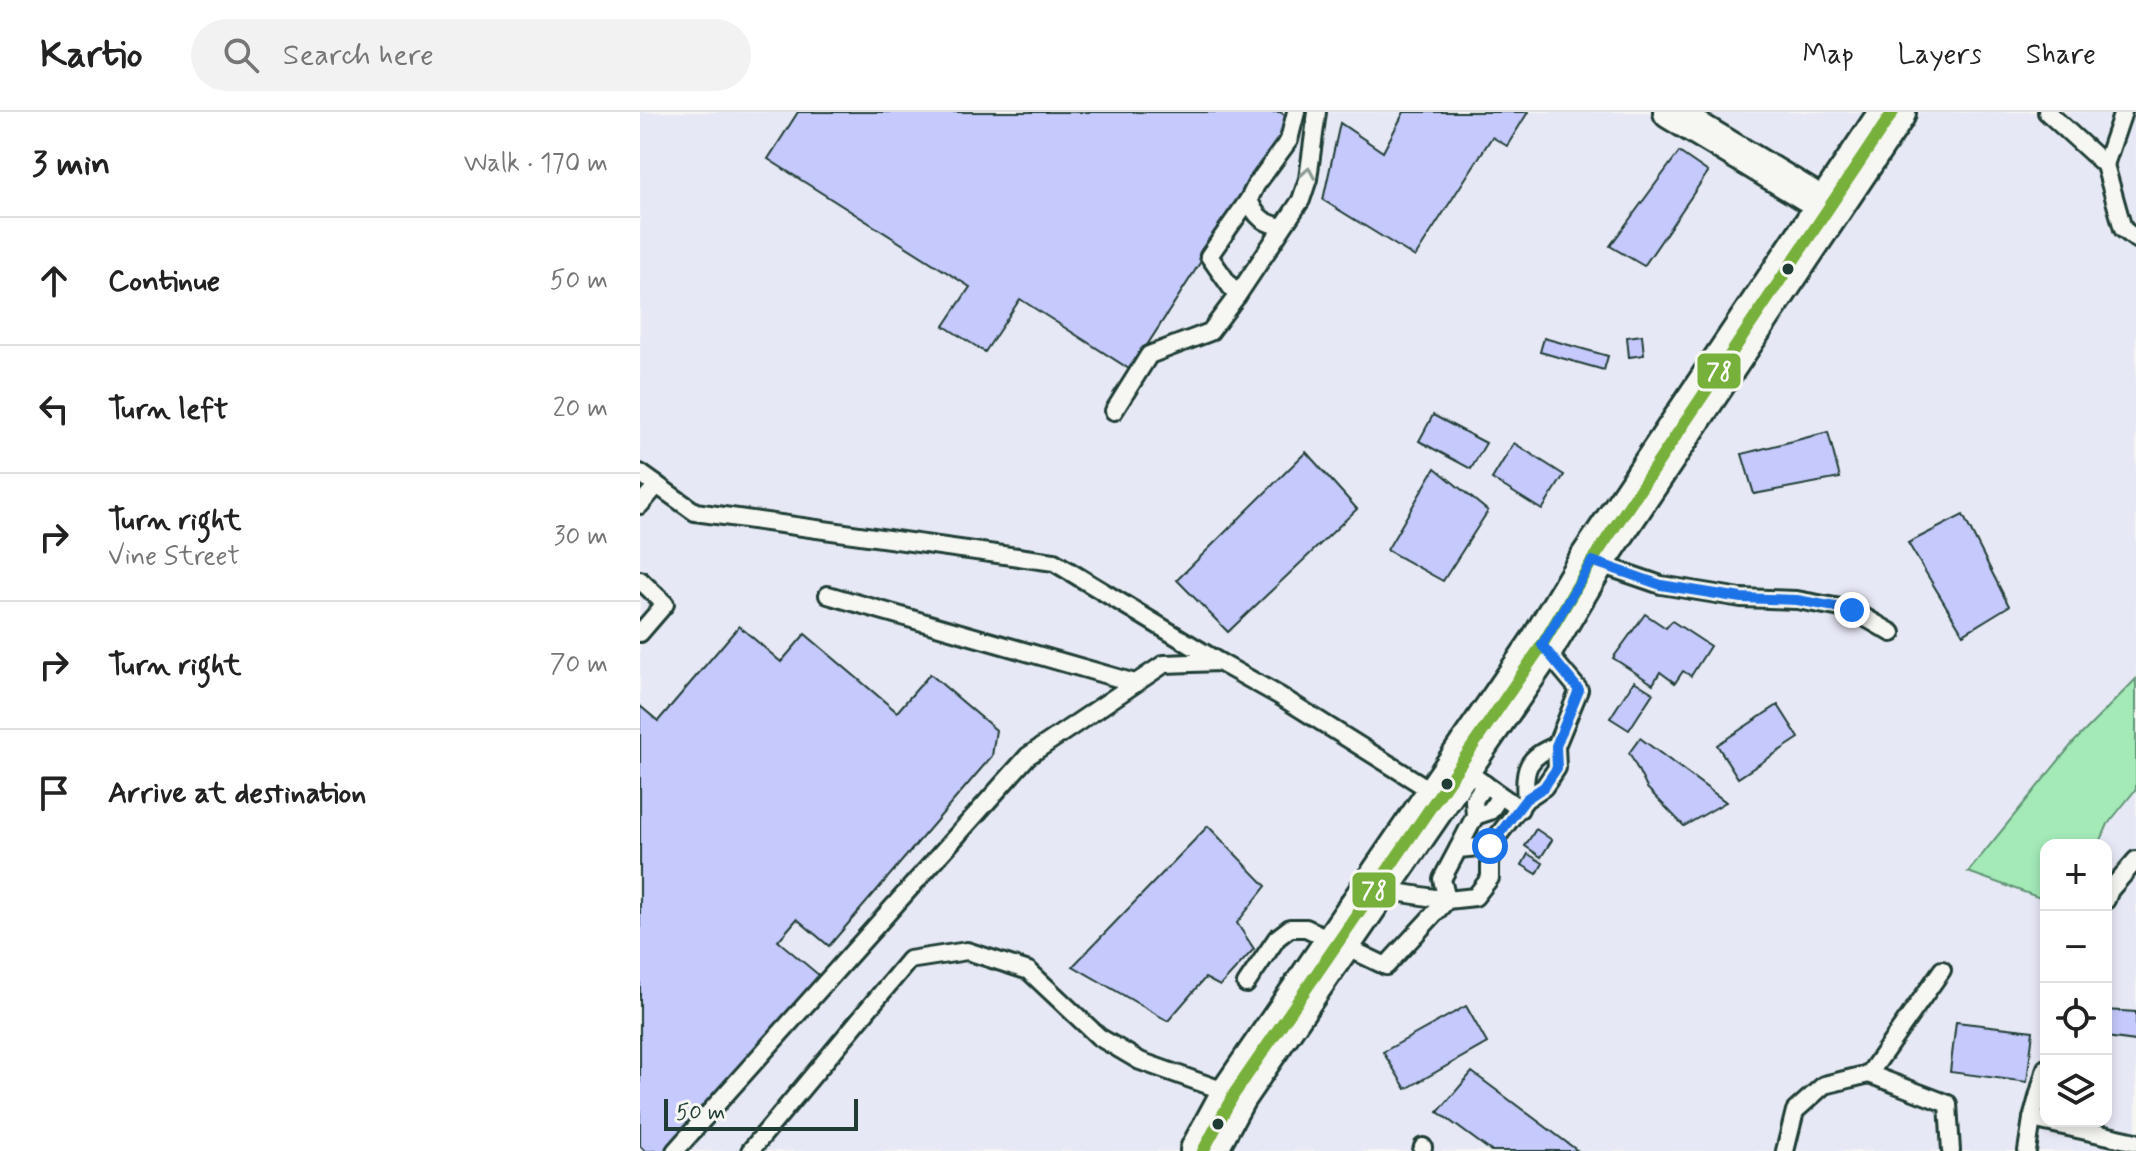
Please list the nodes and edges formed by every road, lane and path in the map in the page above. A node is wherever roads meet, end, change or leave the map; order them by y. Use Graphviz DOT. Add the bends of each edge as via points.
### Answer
graph roads {
  1 [pos="1296,112"];
  2 [pos="1317,112"];
  3 [pos="1670,112"];
  4 [pos="1893,112"];
  5 [pos="2047,112"];
  6 [pos="2123,112"];
  7 [pos="2105,165"];
  8 [pos="1249,199"];
  9 [pos="1828,207"];
  10 [pos="1282,227"];
  11 [pos="2136,239"];
  12 [pos="1237,296"];
  13 [pos="1114,411"];
  14 [pos="640,473"];
  15 [pos="657,485"];
  16 [pos="640,505"];
  17 [pos="1592,561"];
  18 [pos="640,580"];
  19 [pos="828,595"];
  20 [pos="640,633"];
  21 [pos="1892,633"];
  22 [pos="1542,645"];
  23 [pos="1219,662"];
  24 [pos="1135,683"];
  25 [pos="1556,746"];
  26 [pos="1460,781"];
  27 [pos="1500,796"];
  28 [pos="1523,804"];
  29 [pos="1475,816"];
  30 [pos="1490,846"];
  31 [pos="1458,849"];
  32 [pos="2136,860"];
  33 [pos="2112,888"];
  34 [pos="1376,889"];
  35 [pos="1447,900"];
  36 [pos="1338,945"];
  37 [pos="1942,970"];
  38 [pos="1246,984"];
  39 [pos="1869,1074"];
  40 [pos="2040,1090"];
  41 [pos="1234,1094"];
  42 [pos="2032,1119"];
  43 [pos="2136,1142"];
  44 [pos="675,1151"];
  45 [pos="750,1151"];
  46 [pos="1203,1151"];
  47 [pos="1785,1151"];
  48 [pos="1951,1151"];
  49 [pos="2027,1151"];
  1 -- 8 [label="lane" via="1289,140"];
  10 -- 2 [label="lane, one-way" via="1308,179"];
  3 -- 9 [label="street"];
  4 -- 9 [label="main road"];
  5 -- 7 [label="lane"];
  6 -- 7 [label="lane"];
  7 -- 11 [label="lane" via="2123,229"];
  8 -- 10 [label="lane" via="1254,213"];
  8 -- 12 [label="lane" via="1209,256"];
  9 -- 17 [label="main road"];
  10 -- 12 [label="lane"];
  12 -- 13 [label="lane" via="1210,332 1149,355"];
  14 -- 15 [label="lane"];
  15 -- 16 [label="lane"];
  15 -- 23 [label="lane" via="695,512 1054,562"];
  17 -- 21 [label="lane" via="1661,585 1852,610"];
  17 -- 22 [label="main road"];
  18 -- 20 [label="lane" via="665,604"];
  19 -- 24 [label="lane"];
  22 -- 25 [label="lane" via="1579,690"];
  22 -- 26 [label="main road"];
  23 -- 24 [label="lane" via="1164,664"];
  23 -- 26 [label="lane"];
  24 -- 44 [label="lane" via="1028,756"];
  25 -- 28 [label="lane" via="1557,768"];
  25 -- 28 [label="lane" via="1538,752 1524,775"];
  26 -- 27 [label="lane"];
  26 -- 29 [label="lane" via="1474,800"];
  26 -- 34 [label="main road"];
  27 -- 28 [label="lane"];
  27 -- 29 [label="lane" via="1490,811"];
  28 -- 30 [label="lane"];
  29 -- 31 [label="lane"];
  30 -- 31 [label="lane"];
  30 -- 35 [label="lane" via="1490,878 1475,897"];
  31 -- 35 [label="lane" via="1442,879"];
  32 -- 33 [label="lane"];
  34 -- 35 [label="lane"];
  34 -- 36 [label="main road"];
  35 -- 36 [label="lane" via="1386,966"];
  36 -- 38 [label="lane" via="1306,928 1290,928 1277,938"];
  36 -- 41 [label="main road"];
  37 -- 39 [label="lane"];
  39 -- 47 [label="lane" via="1824,1085 1795,1111"];
  39 -- 48 [label="lane" via="1948,1104"];
  40 -- 42 [label="lane"];
  41 -- 45 [label="lane" via="1140,1061 1099,1037 1029,971 967,951 909,960"];
  41 -- 46 [label="main road"];
  42 -- 43 [label="lane"];
  42 -- 49 [label="lane"];
}
